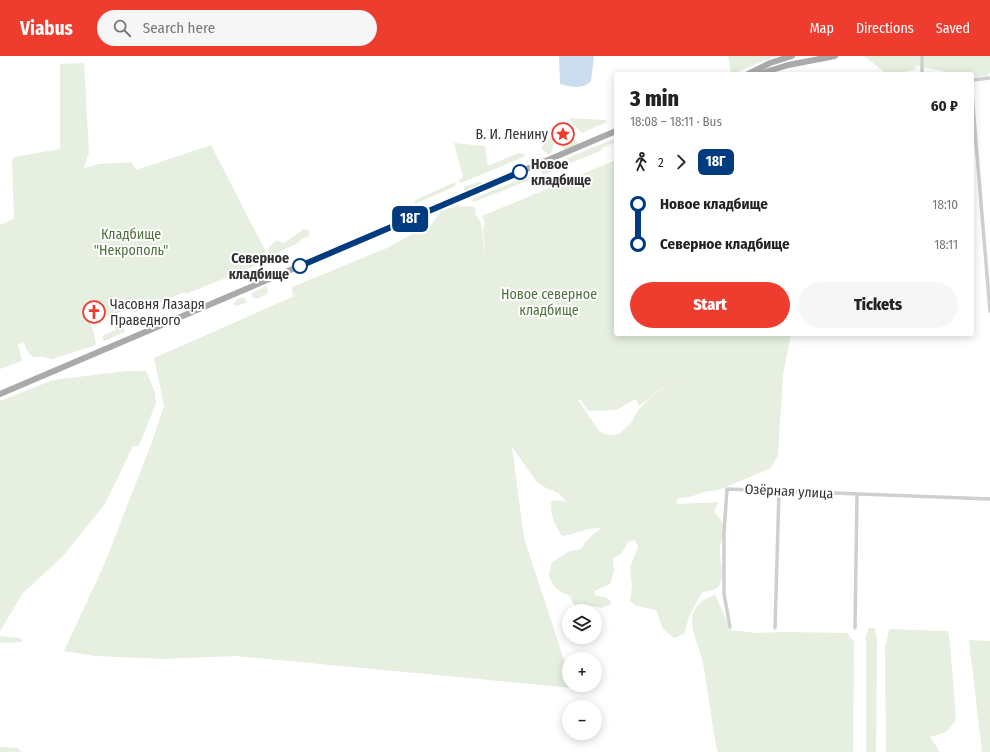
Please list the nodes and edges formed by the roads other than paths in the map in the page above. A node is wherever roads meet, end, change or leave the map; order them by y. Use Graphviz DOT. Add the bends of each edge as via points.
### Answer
graph roads {
  1 [pos="792,56"];
  2 [pos="835,56"];
  3 [pos="922,56"];
  4 [pos="752,72"];
  5 [pos="765,72"];
  6 [pos="922,72"];
  7 [pos="990,78"];
  8 [pos="974,80"];
  9 [pos="974,118"];
  10 [pos="614,132"];
  11 [pos="990,311"];
  12 [pos="0,394"];
  13 [pos="779,491"];
  14 [pos="856,494"];
  15 [pos="990,499"];
  16 [pos="730,627"];
  17 [pos="775,628"];
  18 [pos="855,628"];
  1 -- 4 [label="main road"];
  2 -- 5 [label="main road"];
  3 -- 6 [label="street"];
  7 -- 8 [label="street"];
  9 -- 11 [label="street"];
  10 -- 12 [label="main road"];
  13 -- 14 [label="street, Озёрная улица"];
  13 -- 16 [label="street, Озёрная улица" via="726,488 724,594"];
  13 -- 17 [label="street"];
  14 -- 15 [label="street, Озёрная улица"];
  14 -- 18 [label="street"];
}
